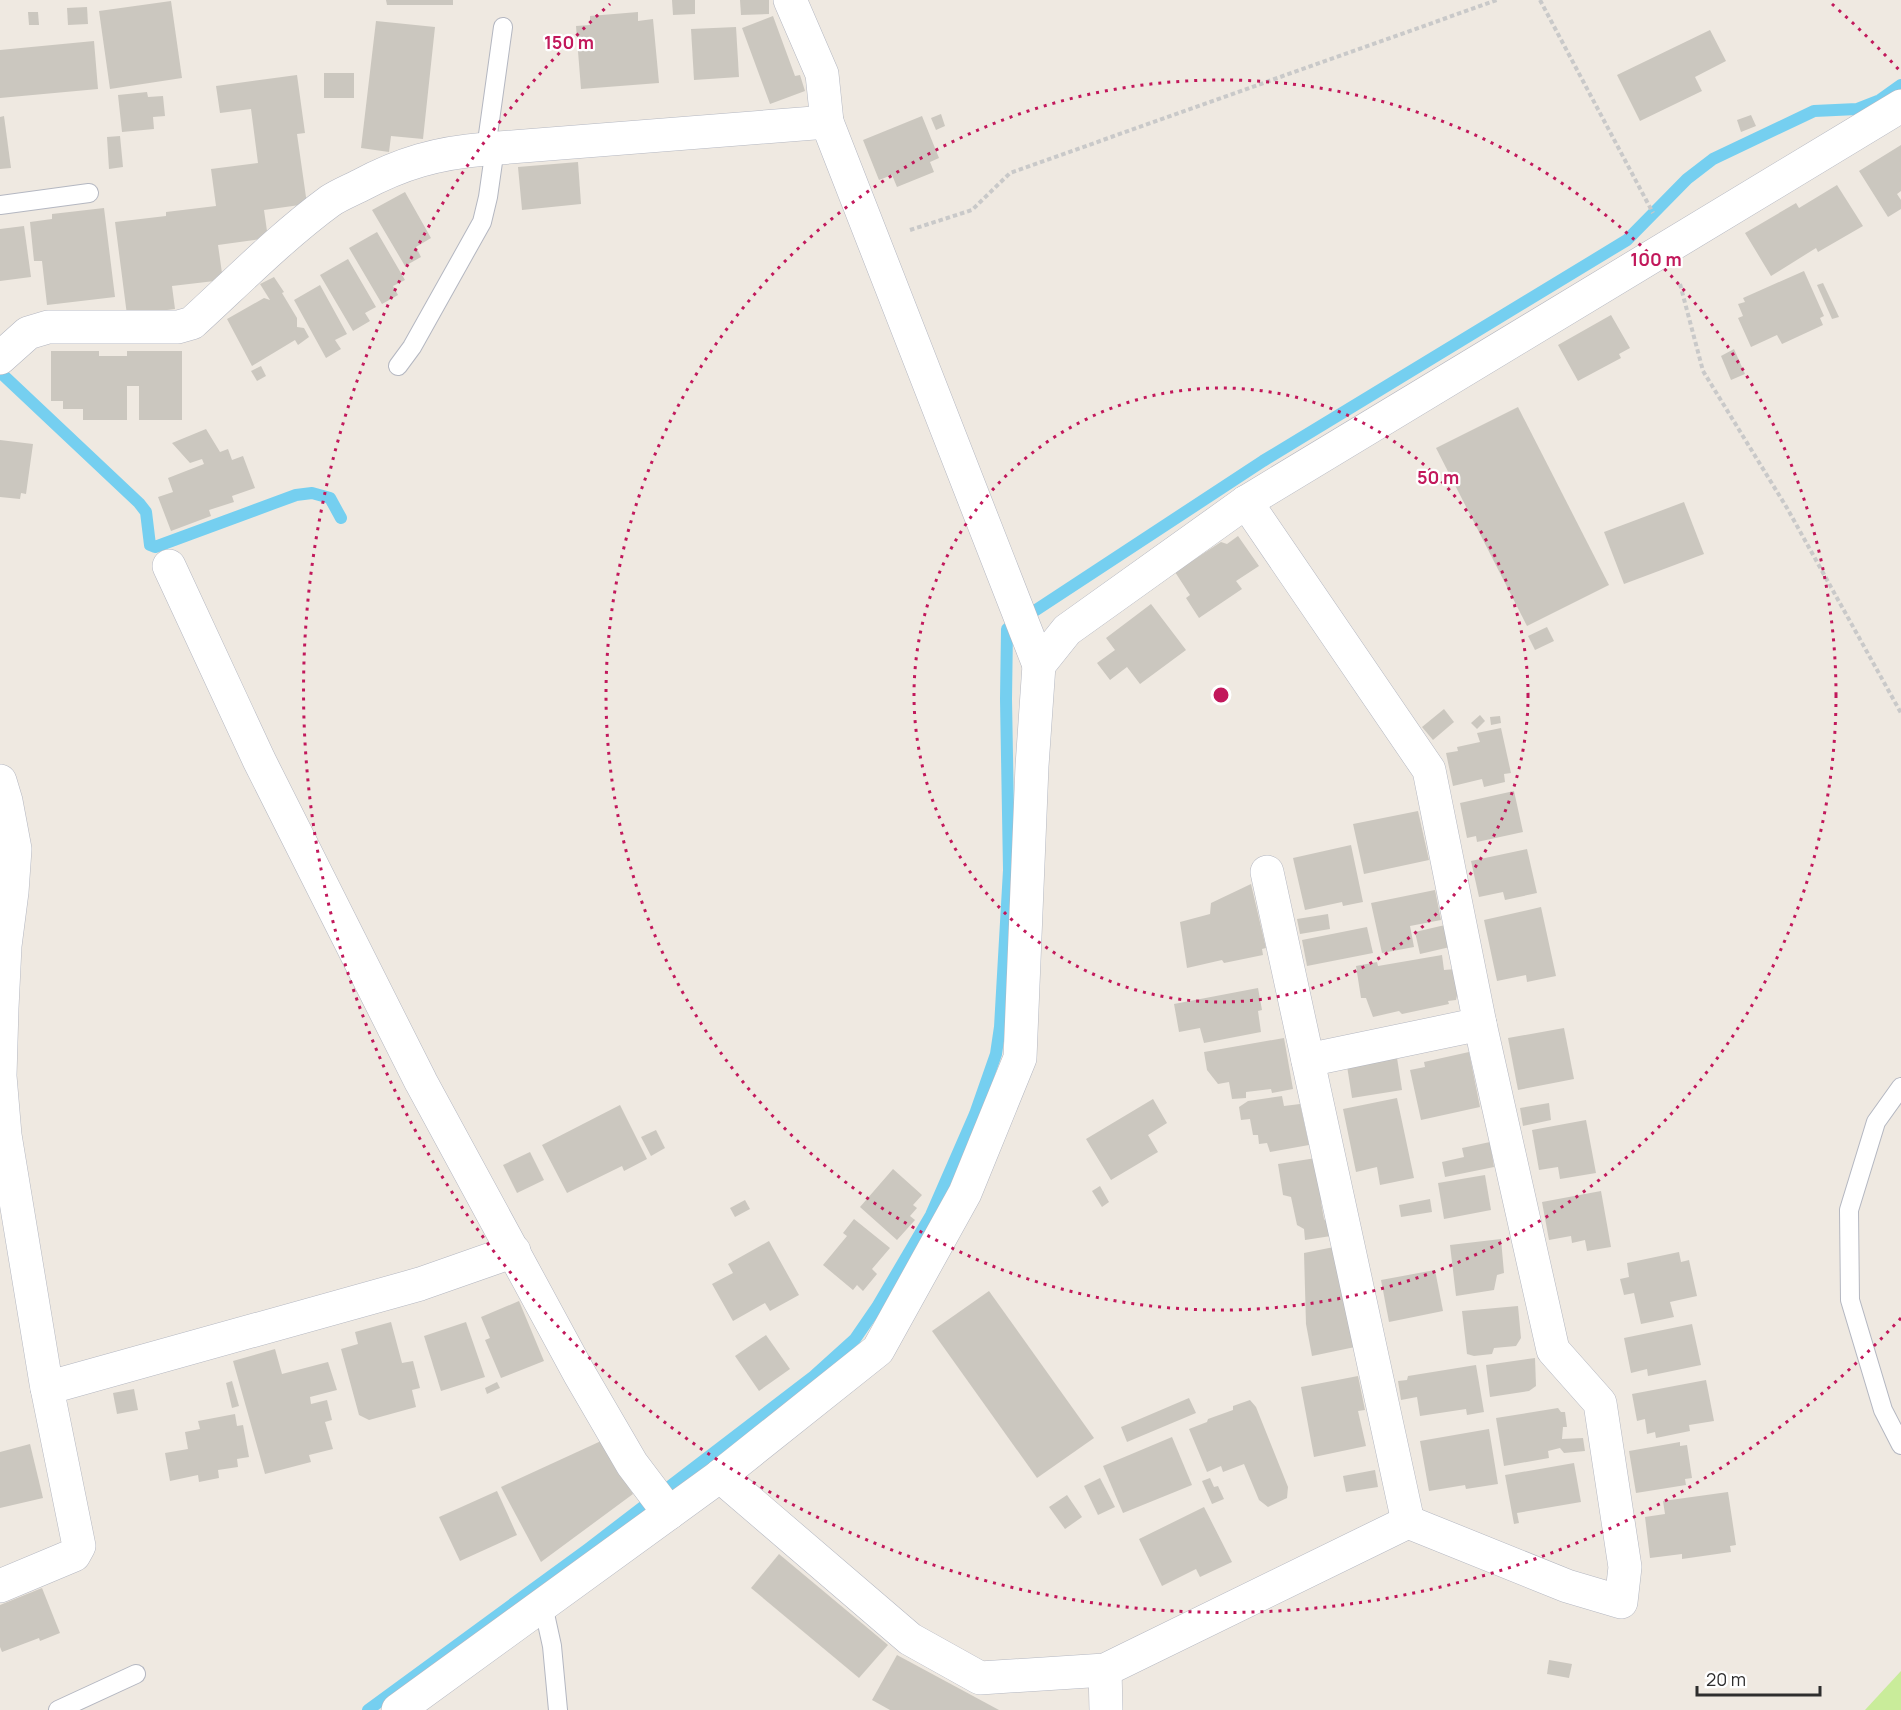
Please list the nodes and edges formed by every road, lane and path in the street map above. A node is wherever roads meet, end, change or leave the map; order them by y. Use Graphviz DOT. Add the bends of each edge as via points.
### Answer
graph roads {
  1 [pos="790,0"];
  2 [pos="1497,0"];
  3 [pos="1540,0"];
  4 [pos="503,27"];
  5 [pos="1901,106"];
  6 [pos="827,122"];
  7 [pos="491,148"];
  8 [pos="89,193"];
  9 [pos="0,206"];
  10 [pos="875,242"];
  11 [pos="1670,244"];
  12 [pos="0,358"];
  13 [pos="398,366"];
  14 [pos="1246,501"];
  15 [pos="170,566"];
  16 [pos="1039,665"];
  17 [pos="1901,713"];
  18 [pos="0,781"];
  19 [pos="1267,872"];
  20 [pos="1480,1024"];
  21 [pos="1308,1060"];
  22 [pos="1901,1088"];
  23 [pos="514,1251"];
  24 [pos="47,1388"];
  25 [pos="1901,1445"];
  26 [pos="720,1476"];
  27 [pos="659,1500"];
  28 [pos="1408,1522"];
  29 [pos="0,1586"];
  30 [pos="543,1605"];
  31 [pos="1105,1670"];
  32 [pos="136,1674"];
  33 [pos="58,1710"];
  34 [pos="399,1710"];
  35 [pos="558,1710"];
  36 [pos="1106,1710"];
  1 -- 6 [label="street" via="822,74"];
  2 -- 10 [label="path" via="1010,173 972,210"];
  3 -- 11 [label="path"];
  4 -- 7 [label="lane"];
  5 -- 11 [label="street"];
  6 -- 7 [label="street"];
  6 -- 10 [label="street"];
  7 -- 12 [label="street" via="424,158 332,200 192,323 178,327 48,327 28,333"];
  7 -- 13 [label="lane" via="482,222"];
  8 -- 9 [label="lane"];
  10 -- 16 [label="street"];
  11 -- 14 [label="street"];
  11 -- 17 [label="path" via="1703,370 1787,508"];
  14 -- 16 [label="street" via="1067,630"];
  14 -- 20 [label="street" via="1429,770"];
  15 -- 23 [label="street" via="259,760 421,1082"];
  16 -- 26 [label="street" via="1020,1058 965,1193 878,1350"];
  18 -- 24 [label="street" via="15,849 5,946 1,1088 5,1135"];
  19 -- 21 [label="street"];
  20 -- 21 [label="street"];
  20 -- 28 [label="street" via="1553,1350 1600,1403 1625,1567 1621,1602 1567,1586"];
  21 -- 28 [label="street"];
  22 -- 25 [label="lane" via="1876,1122 1849,1210 1850,1300 1883,1410"];
  23 -- 24 [label="street" via="420,1284"];
  23 -- 27 [label="street" via="579,1373 632,1464"];
  24 -- 29 [label="street" via="79,1546 74,1555"];
  26 -- 27 [label="street"];
  26 -- 31 [label="street" via="910,1639 981,1678"];
  27 -- 30 [label="street"];
  28 -- 31 [label="street"];
  30 -- 34 [label="street"];
  30 -- 35 [label="lane" via="552,1646"];
  31 -- 36 [label="street"];
  32 -- 33 [label="lane"];
}
